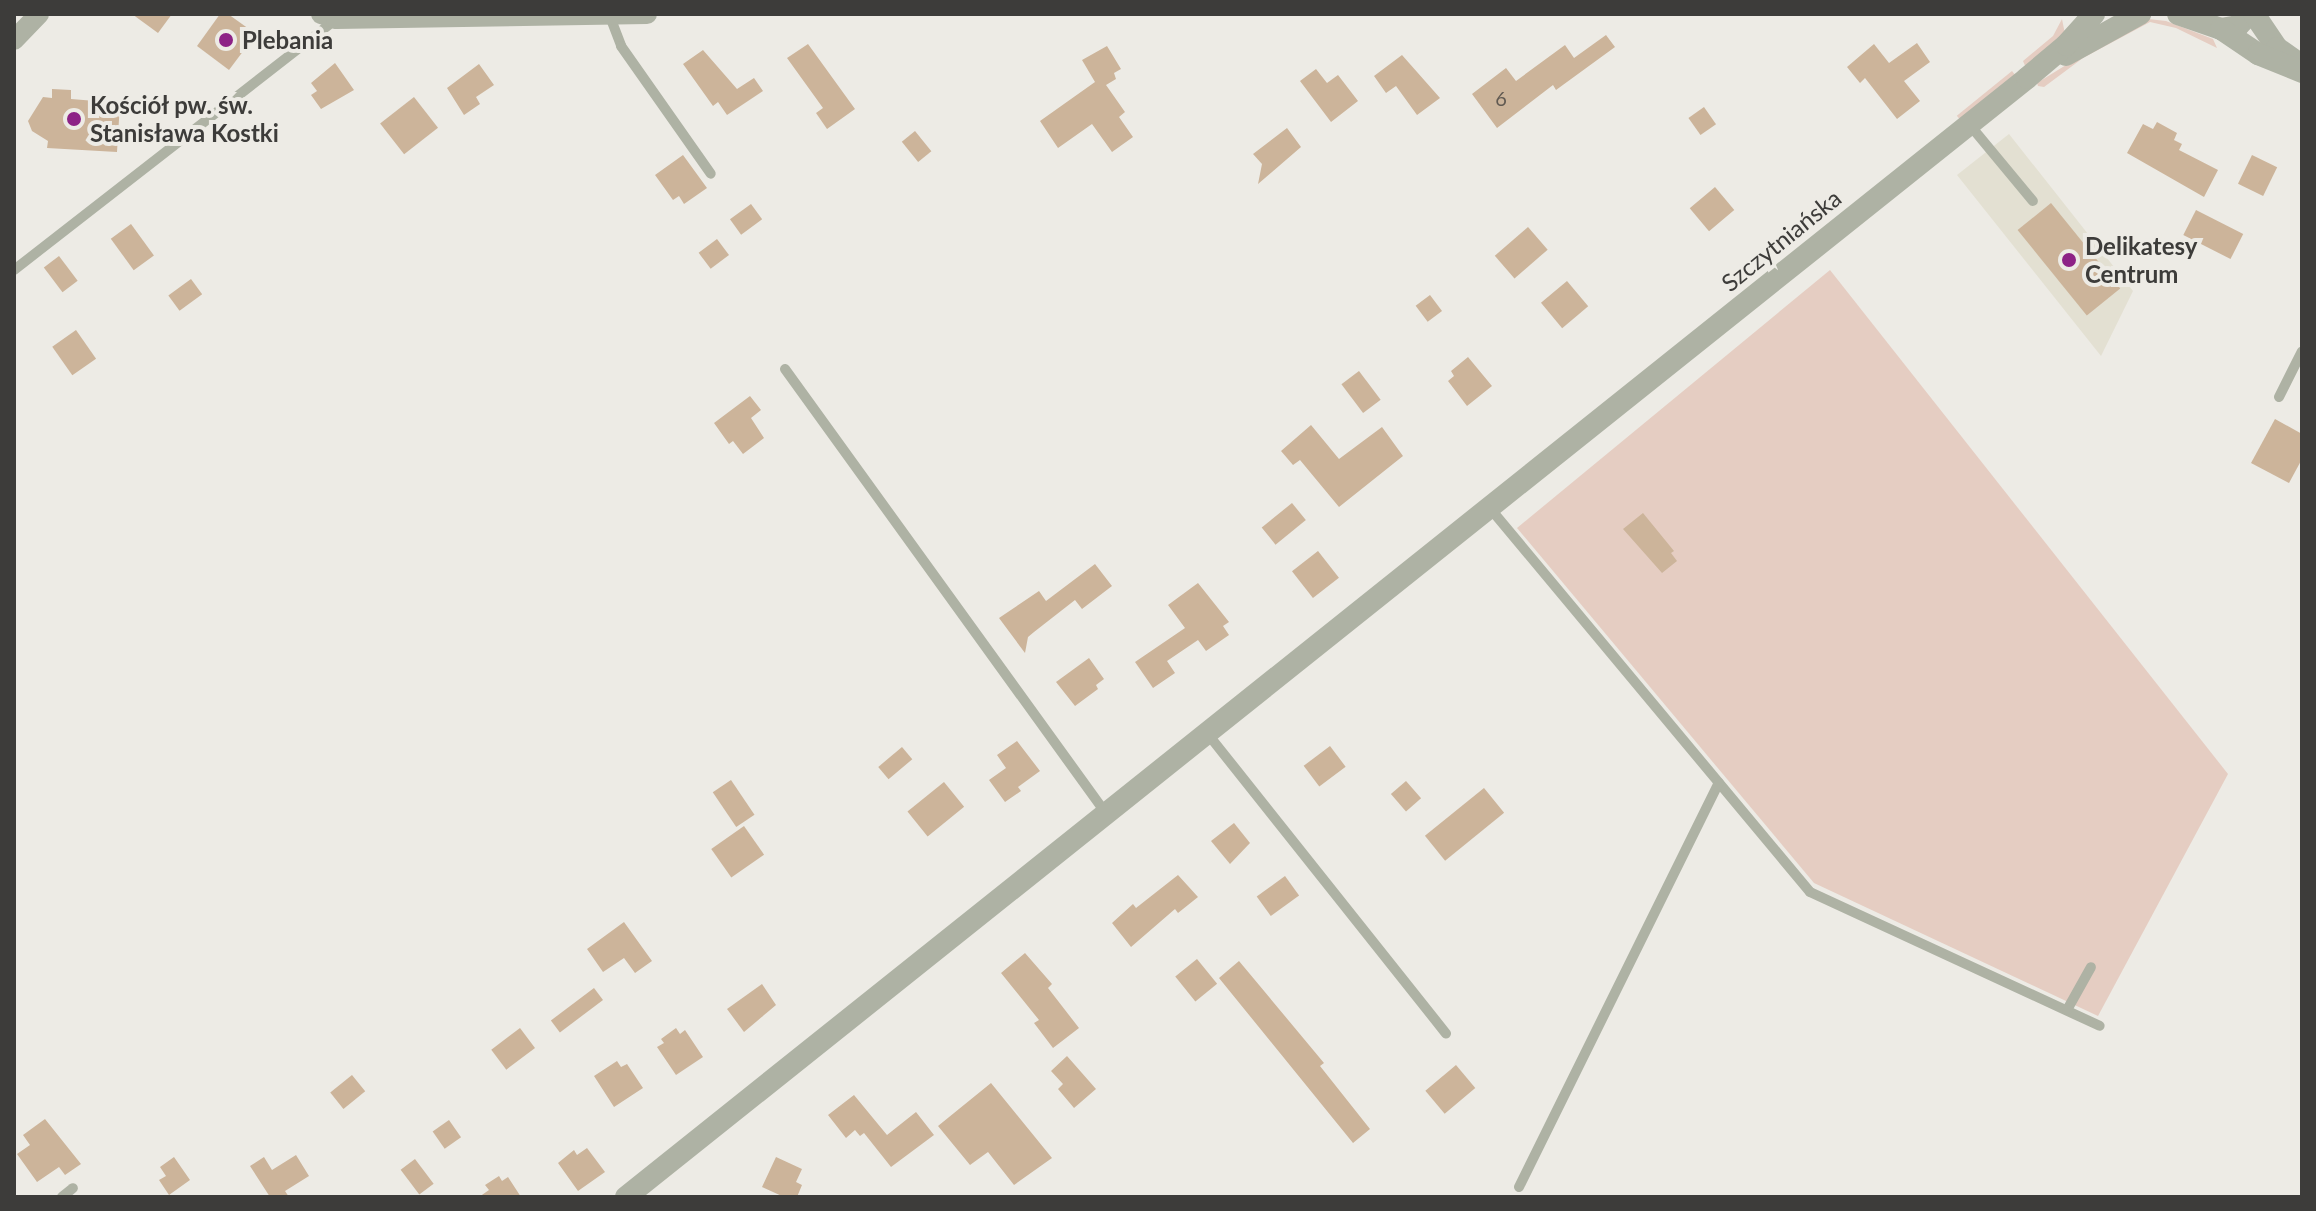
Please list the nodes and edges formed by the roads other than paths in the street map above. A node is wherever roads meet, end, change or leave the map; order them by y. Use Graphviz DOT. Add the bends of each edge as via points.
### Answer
graph roads {
  1 [pos="39,14"];
  2 [pos="609,14"];
  3 [pos="647,14"];
  4 [pos="2140,14"];
  5 [pos="2178,14"];
  6 [pos="2252,14"];
  7 [pos="328,16"];
  8 [pos="2089,22"];
  9 [pos="2221,29"];
  10 [pos="14,40"];
  11 [pos="2302,65"];
  12 [pos="2302,72"];
  13 [pos="1969,124"];
  14 [pos="711,174"];
  15 [pos="2033,201"];
  16 [pos="14,270"];
  17 [pos="2302,351"];
  18 [pos="785,369"];
  19 [pos="2279,397"];
  20 [pos="1487,506"];
  21 [pos="1206,732"];
  22 [pos="1719,783"];
  23 [pos="1105,812"];
  24 [pos="2091,967"];
  25 [pos="2067,1010"];
  26 [pos="2100,1026"];
  27 [pos="1446,1033"];
  28 [pos="1519,1187"];
  29 [pos="73,1188"];
  30 [pos="62,1197"];
  31 [pos="626,1197"];
  1 -- 10 [label="street"];
  2 -- 3 [label="street"];
  2 -- 7 [label="street"];
  2 -- 14 [label="lane" via="621,46"];
  4 -- 8 [label="street, Szczytniańska"];
  5 -- 9 [label="street"];
  6 -- 9 [label="street" via="2238,26"];
  6 -- 11 [label="street" via="2277,48"];
  7 -- 16 [label="lane"];
  8 -- 13 [label="street, Szczytniańska"];
  9 -- 12 [label="street" via="2258,54"];
  13 -- 15 [label="lane"];
  13 -- 20 [label="street, Szczytniańska"];
  17 -- 19 [label="lane"];
  18 -- 23 [label="lane"];
  20 -- 21 [label="street, Szczytniańska"];
  20 -- 22 [label="lane"];
  21 -- 23 [label="street, Szczytniańska"];
  21 -- 27 [label="lane"];
  22 -- 25 [label="lane" via="1810,892"];
  22 -- 28 [label="lane"];
  23 -- 31 [label="street, Szczytniańska"];
  24 -- 25 [label="lane"];
  25 -- 26 [label="lane"];
  29 -- 30 [label="lane"];
}
